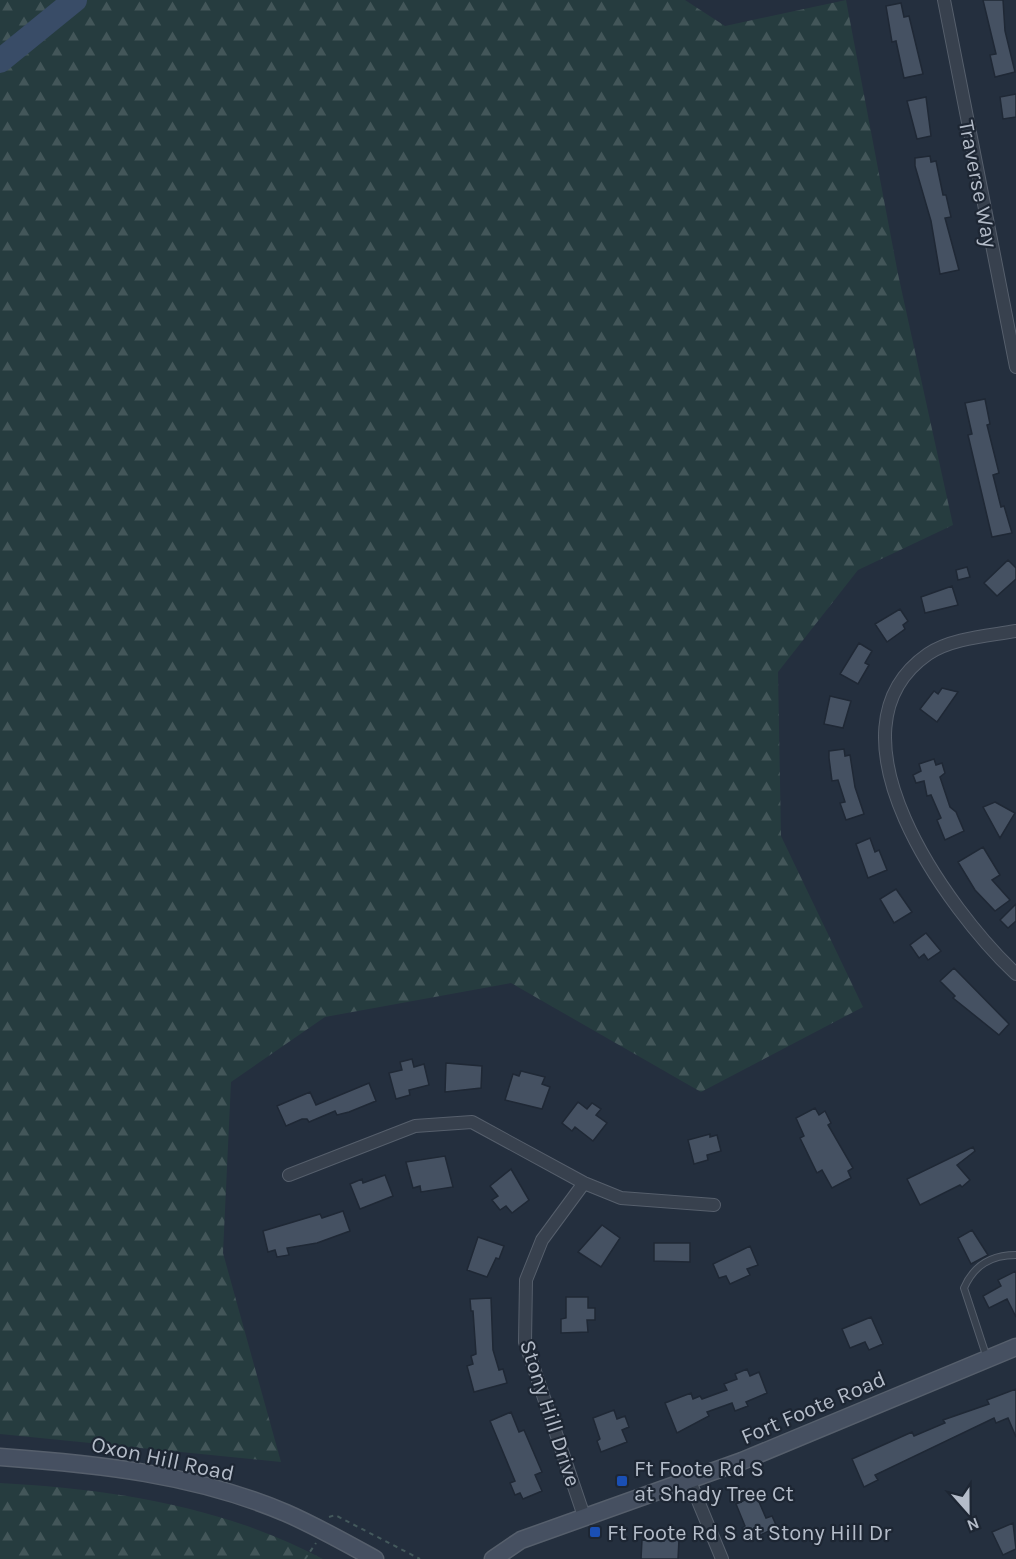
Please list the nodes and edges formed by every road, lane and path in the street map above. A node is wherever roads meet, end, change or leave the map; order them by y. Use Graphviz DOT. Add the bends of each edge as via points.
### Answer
graph roads {
  1 [pos="944,0"];
  2 [pos="1016,368"];
  3 [pos="1016,630"];
  4 [pos="1016,974"];
  5 [pos="289,1175"];
  6 [pos="584,1183"];
  7 [pos="714,1204"];
  8 [pos="1016,1255"];
  9 [pos="1016,1347"];
  10 [pos="987,1359"];
  11 [pos="0,1457"];
  12 [pos="688,1479"];
  13 [pos="584,1516"];
  14 [pos="375,1559"];
  15 [pos="493,1559"];
  16 [pos="722,1559"];
  1 -- 2 [label="street, Traverse Way"];
  3 -- 4 [label="street" via="942,647 910,669 890,704 885,748 908,824 928,866 976,933"];
  5 -- 6 [label="street" via="415,1126 472,1122"];
  6 -- 7 [label="street" via="621,1198"];
  6 -- 13 [label="street, Stony Hill Drive" via="542,1240 526,1280 525,1342"];
  8 -- 10 [label="lane" via="997,1255 971,1272 964,1288"];
  9 -- 10 [label="street, Fort Foote Road"];
  10 -- 12 [label="street, Fort Foote Road" via="742,1461"];
  11 -- 14 [label="street, Oxon Hill Road" via="74,1462 202,1485 285,1513"];
  12 -- 13 [label="street, Fort Foote Road"];
  12 -- 16 [label="street"];
  13 -- 15 [label="street, Fort Foote Road" via="521,1540"];
}
